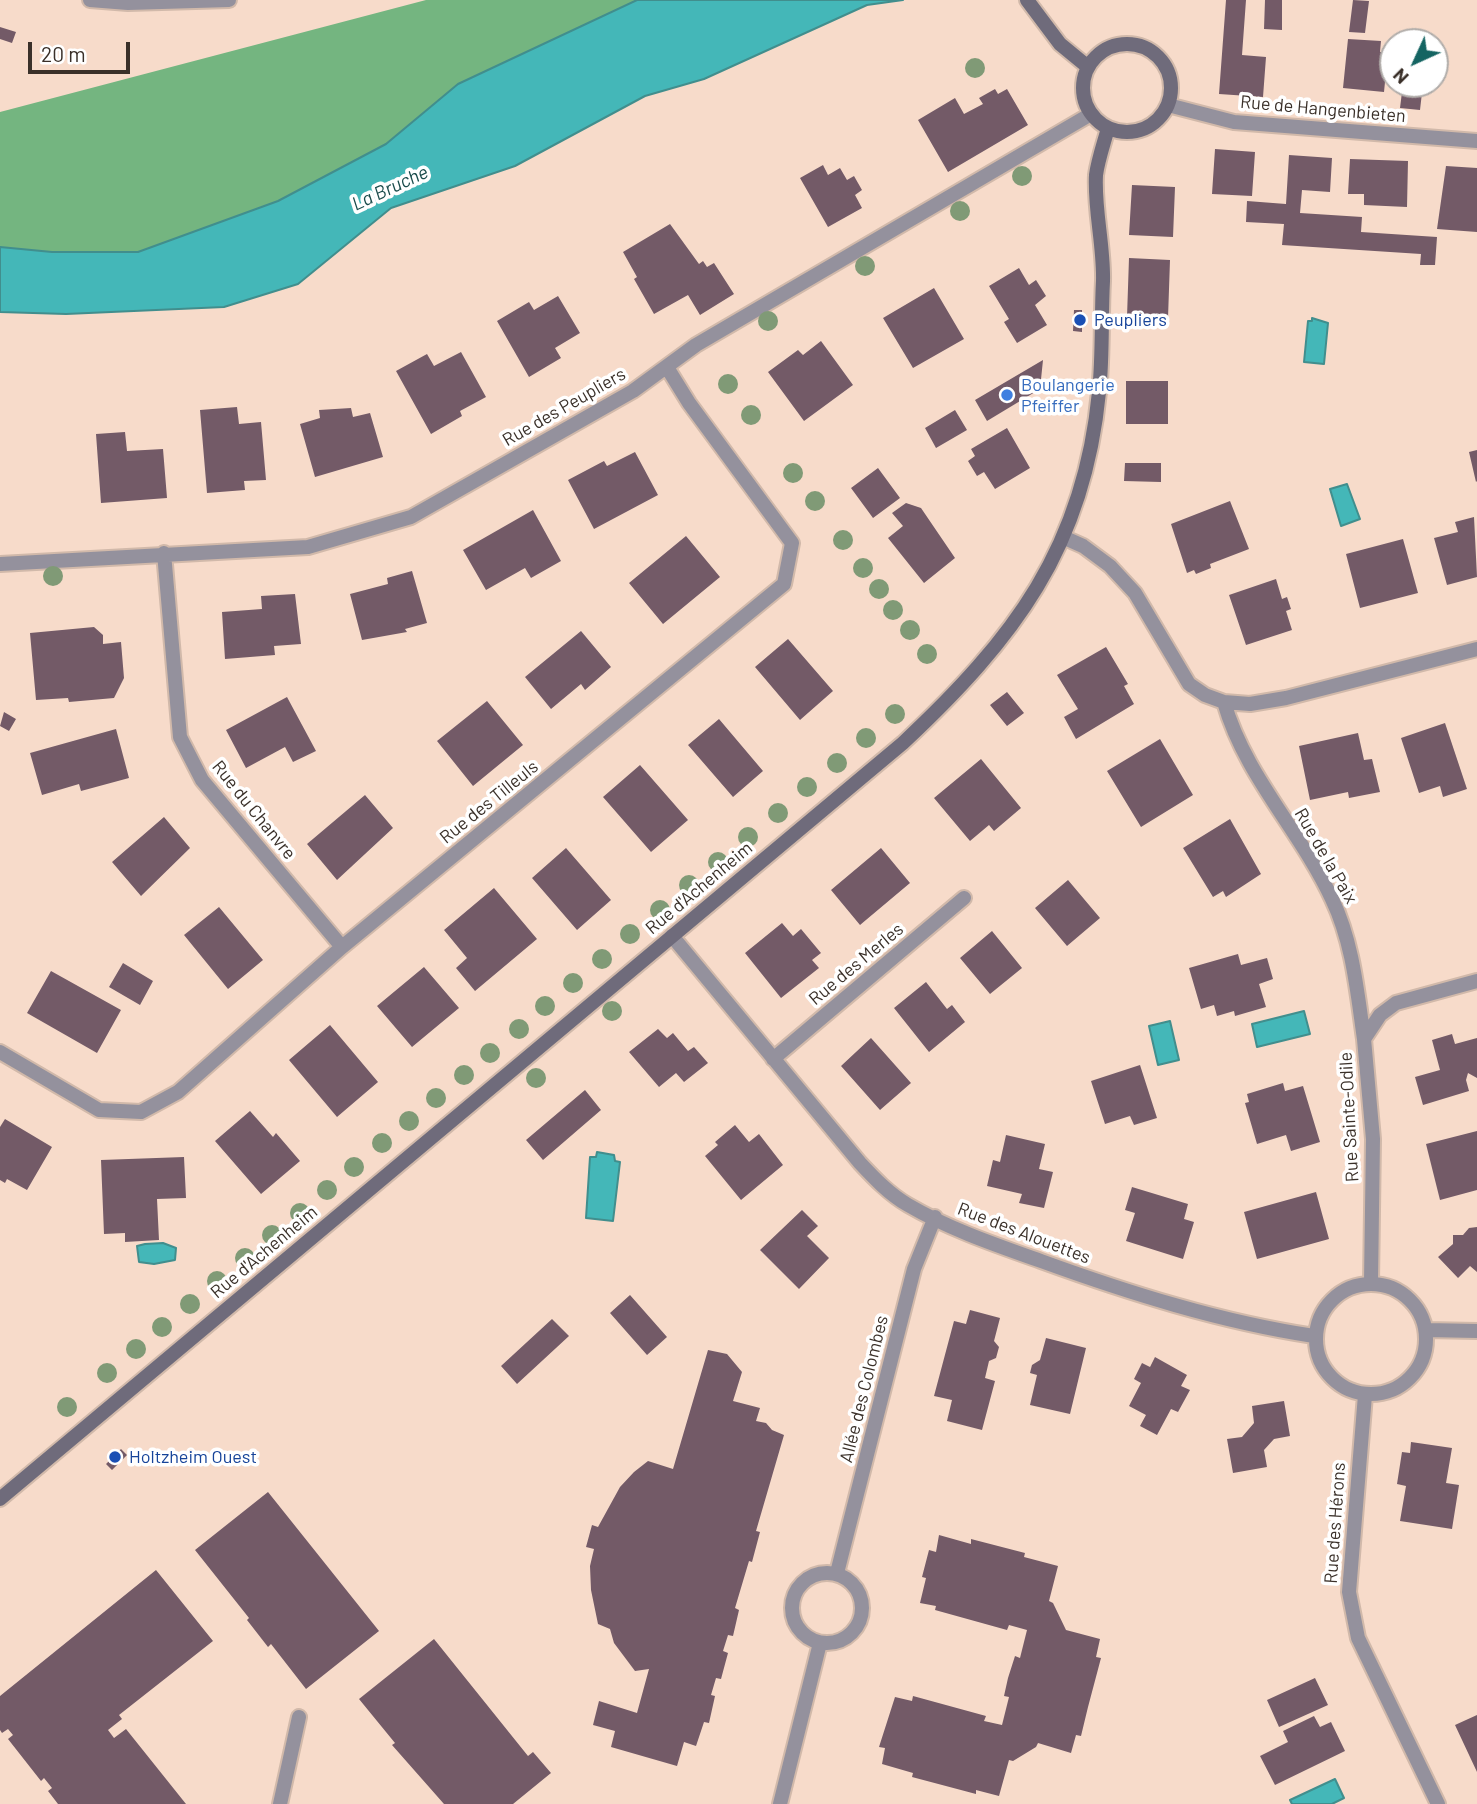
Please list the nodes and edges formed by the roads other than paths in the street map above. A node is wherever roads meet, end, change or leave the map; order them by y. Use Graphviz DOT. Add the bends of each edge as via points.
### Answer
graph roads {
  1 [pos="90,0"];
  2 [pos="229,0"];
  3 [pos="1027,0"];
  4 [pos="128,2"];
  5 [pos="1088,67"];
  6 [pos="1168,105"];
  7 [pos="1091,114"];
  8 [pos="1108,128"];
  9 [pos="1477,141"];
  10 [pos="668,369"];
  11 [pos="1065,538"];
  12 [pos="164,553"];
  13 [pos="0,564"];
  14 [pos="1477,649"];
  15 [pos="1224,702"];
  16 [pos="964,898"];
  17 [pos="672,936"];
  18 [pos="342,947"];
  19 [pos="1477,981"];
  20 [pos="1364,1039"];
  21 [pos="0,1052"];
  22 [pos="773,1059"];
  23 [pos="935,1217"];
  24 [pos="1371,1282"];
  25 [pos="1426,1331"];
  26 [pos="1477,1331"];
  27 [pos="1314,1336"];
  28 [pos="1365,1395"];
  29 [pos="0,1499"];
  30 [pos="836,1573"];
  31 [pos="820,1643"];
  32 [pos="299,1717"];
  33 [pos="280,1804"];
  34 [pos="780,1804"];
  35 [pos="1438,1804"];
  1 -- 4 [label="street"];
  2 -- 4 [label="street"];
  3 -- 5 [label="main road" via="1060,44"];
  5 -- 6 [label="main road" via="1101,52 1118,45 1154,53 1167,68 1171,86"];
  5 -- 7 [label="main road" via="1083,91"];
  6 -- 8 [label="main road" via="1158,120 1143,130 1125,133"];
  6 -- 9 [label="street, Rue de Hangenbieten" via="1234,122"];
  7 -- 8 [label="main road"];
  7 -- 10 [label="street, Rue des Peupliers" via="696,345"];
  8 -- 11 [label="main road, Rue d'Achenheim" via="1096,175 1103,264 1100,390 1084,477"];
  10 -- 12 [label="street, Rue des Peupliers" via="411,517 308,547"];
  10 -- 18 [label="street, Rue des Tilleuls" via="792,543 784,584"];
  11 -- 15 [label="street" via="1111,566 1135,593 1189,684"];
  11 -- 17 [label="main road, Rue d'Achenheim" via="1025,607 966,682 903,743"];
  12 -- 13 [label="street, Rue des Peupliers"];
  12 -- 18 [label="street, Rue du Chanvre" via="180,737 202,780"];
  14 -- 15 [label="street" via="1286,698 1250,704"];
  15 -- 20 [label="street, Rue de la Paix" via="1233,733 1330,896 1345,930"];
  16 -- 22 [label="street, Rue des Merles"];
  17 -- 22 [label="street, Rue des Alouettes"];
  17 -- 29 [label="main road, Rue d'Achenheim"];
  18 -- 21 [label="street, Rue des Tilleuls" via="178,1092 141,1112 99,1110"];
  19 -- 20 [label="street, Rue Sainte-Odile" via="1396,1003 1380,1015"];
  20 -- 24 [label="street, Rue Sainte-Odile" via="1373,1139"];
  22 -- 23 [label="street, Rue des Alouettes" via="880,1184 908,1205"];
  23 -- 27 [label="street, Rue des Alouettes" via="975,1237 1124,1291 1276,1331"];
  23 -- 30 [label="street, Allée des Colombes" via="914,1269"];
  24 -- 25 [label="street" via="1391,1287 1413,1302"];
  24 -- 27 [label="street" via="1345,1288 1320,1313"];
  25 -- 26 [label="street"];
  25 -- 28 [label="street" via="1424,1357 1412,1376 1393,1390"];
  27 -- 28 [label="street" via="1318,1360 1342,1387"];
  28 -- 35 [label="street, Rue des Hérons" via="1352,1533 1352,1615 1358,1638"];
  30 -- 31 [label="street" via="854,1584 862,1598 862,1616 853,1633 837,1642"];
  30 -- 31 [label="street" via="814,1574 798,1586 792,1603 795,1622"];
  31 -- 34 [label="street"];
  32 -- 33 [label="street"];
}
